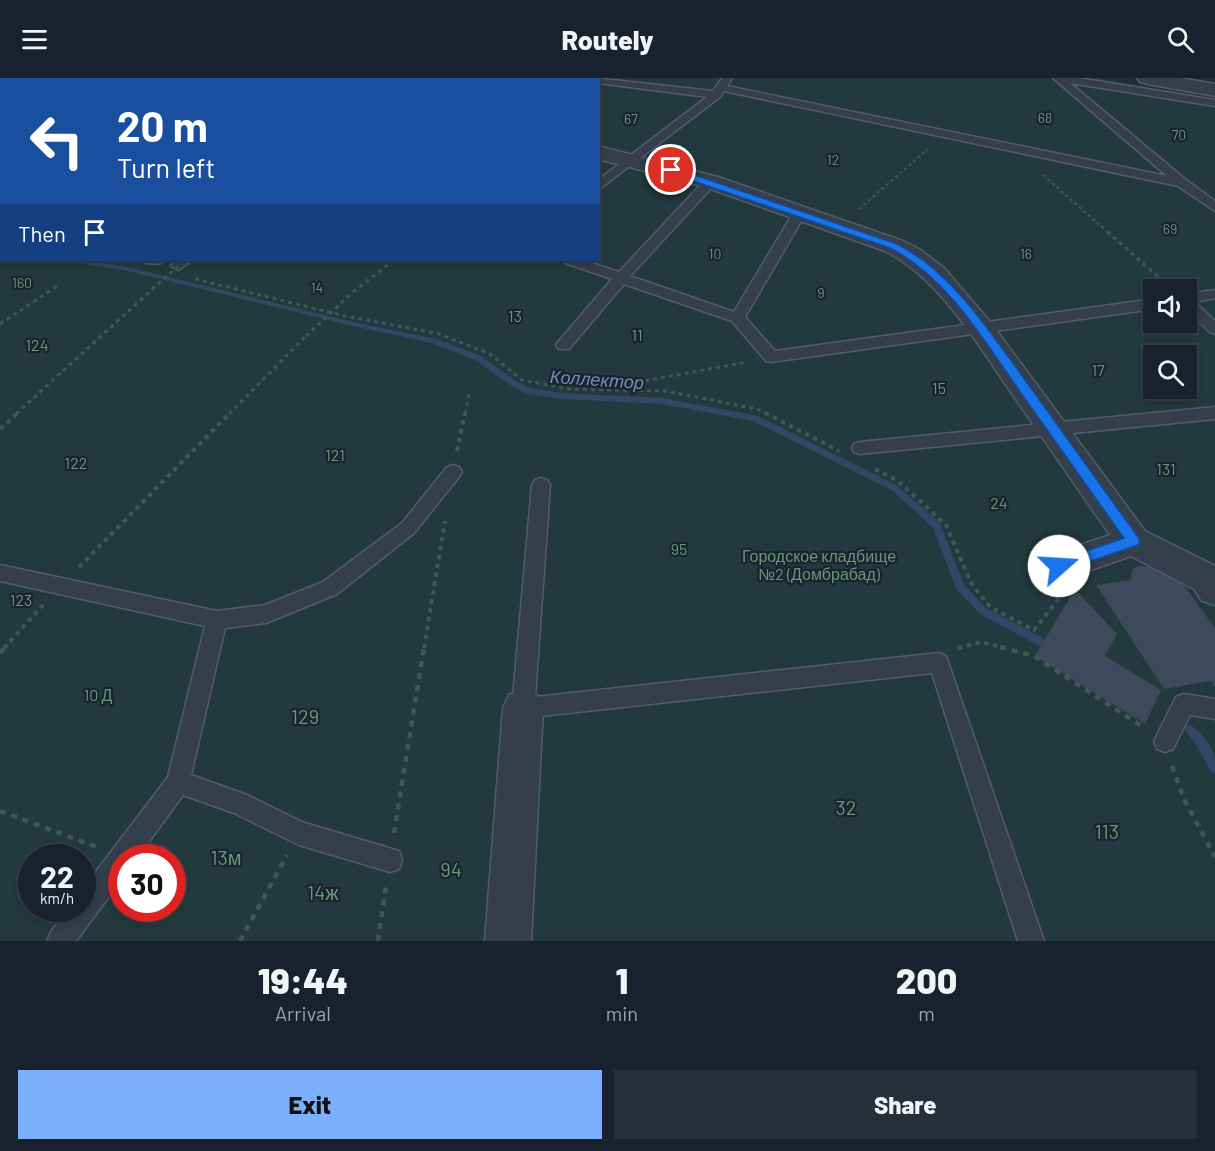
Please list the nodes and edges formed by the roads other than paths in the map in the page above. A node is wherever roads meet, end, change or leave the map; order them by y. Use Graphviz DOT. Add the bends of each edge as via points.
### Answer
graph roads {
  1 [pos="1059,78"];
  2 [pos="1147,78"];
  3 [pos="600,80"];
  4 [pos="722,87"];
  5 [pos="1215,90"];
  6 [pos="1215,103"];
  7 [pos="600,152"];
  8 [pos="632,158"];
  9 [pos="710,182"];
  10 [pos="1182,183"];
  11 [pos="600,184"];
  12 [pos="1215,207"];
  13 [pos="800,213"];
  14 [pos="573,261"];
  15 [pos="622,277"];
  16 [pos="1215,294"];
  17 [pos="1197,298"];
  18 [pos="1143,306"];
  19 [pos="1197,311"];
  20 [pos="737,318"];
  21 [pos="981,329"];
  22 [pos="1215,329"];
  23 [pos="564,345"];
  24 [pos="1215,413"];
  25 [pos="1055,429"];
  26 [pos="854,452"];
  27 [pos="453,472"];
  28 [pos="540,485"];
  29 [pos="1133,541"];
  30 [pos="1059,566"];
  31 [pos="0,573"];
  32 [pos="1215,590"];
  33 [pos="217,620"];
  34 [pos="523,708"];
  35 [pos="1215,709"];
  36 [pos="1165,741"];
  37 [pos="178,782"];
  38 [pos="132,844"];
  39 [pos="390,860"];
  40 [pos="108,877"];
  41 [pos="60,941"];
  42 [pos="508,941"];
  43 [pos="1031,941"];
  1 -- 6 [label="lane"];
  1 -- 10 [label="lane"];
  2 -- 5 [label="street"];
  3 -- 4 [label="lane"];
  4 -- 8 [label="lane"];
  4 -- 10 [label="lane"];
  7 -- 8 [label="street"];
  8 -- 9 [label="street"];
  8 -- 11 [label="lane"];
  9 -- 13 [label="street"];
  9 -- 15 [label="lane"];
  10 -- 12 [label="lane"];
  13 -- 20 [label="lane"];
  13 -- 21 [label="street" via="910,254 935,274"];
  14 -- 15 [label="lane"];
  15 -- 20 [label="lane"];
  15 -- 23 [label="lane"];
  16 -- 17 [label="lane"];
  18 -- 21 [label="lane"];
  19 -- 22 [label="lane"];
  20 -- 21 [label="lane" via="771,357"];
  21 -- 25 [label="street"];
  24 -- 25 [label="lane"];
  25 -- 26 [label="lane"];
  25 -- 29 [label="street"];
  27 -- 33 [label="lane" via="408,528 330,588 266,614"];
  28 -- 34 [label="lane"];
  29 -- 30 [label="street"];
  29 -- 32 [label="street" via="1206,578"];
  31 -- 33 [label="lane"];
  33 -- 37 [label="lane"];
  34 -- 42 [label="street"];
  34 -- 43 [label="lane" via="939,663"];
  35 -- 36 [label="lane" via="1184,704"];
  37 -- 38 [label="lane"];
  37 -- 39 [label="lane" via="239,803 299,832"];
  40 -- 41 [label="lane"];
}
